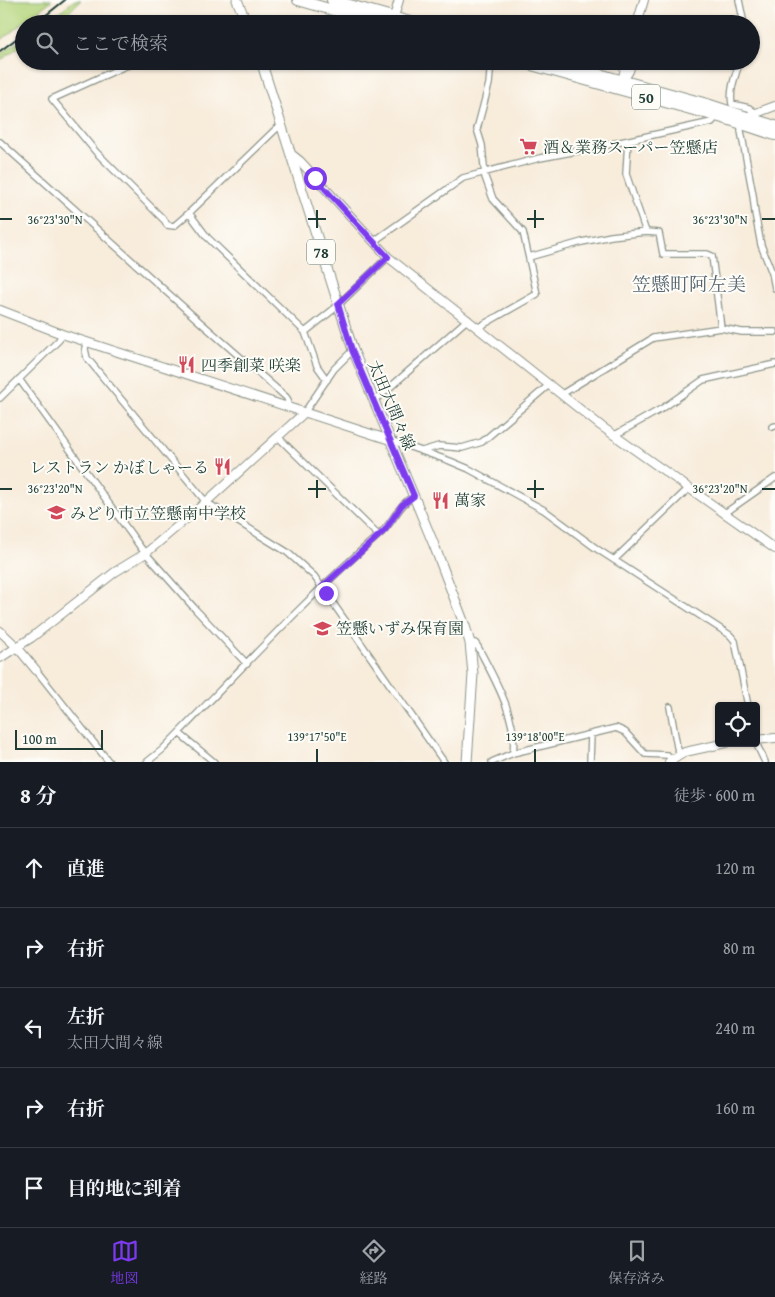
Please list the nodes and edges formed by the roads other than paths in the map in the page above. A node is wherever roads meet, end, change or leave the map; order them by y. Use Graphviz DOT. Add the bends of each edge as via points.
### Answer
graph roads {
  1 [pos="237,0"];
  2 [pos="298,0"];
  3 [pos="332,0"];
  4 [pos="399,0"];
  5 [pos="644,0"];
  6 [pos="649,0"];
  7 [pos="739,0"];
  8 [pos="243,15"];
  9 [pos="350,15"];
  10 [pos="376,15"];
  11 [pos="395,15"];
  12 [pos="640,15"];
  13 [pos="645,15"];
  14 [pos="742,15"];
  15 [pos="116,70"];
  16 [pos="264,70"];
  17 [pos="490,70"];
  18 [pos="556,70"];
  19 [pos="578,70"];
  20 [pos="624,70"];
  21 [pos="629,70"];
  22 [pos="738,70"];
  23 [pos="622,85"];
  24 [pos="775,106"];
  25 [pos="716,116"];
  26 [pos="748,118"];
  27 [pos="775,126"];
  28 [pos="281,127"];
  29 [pos="775,135"];
  30 [pos="628,141"];
  31 [pos="0,142"];
  32 [pos="290,153"];
  33 [pos="485,173"];
  34 [pos="189,213"];
  35 [pos="646,232"];
  36 [pos="373,242"];
  37 [pos="388,257"];
  38 [pos="529,258"];
  39 [pos="775,288"];
  40 [pos="338,304"];
  41 [pos="0,310"];
  42 [pos="468,318"];
  43 [pos="479,327"];
  44 [pos="721,328"];
  45 [pos="305,332"];
  46 [pos="775,332"];
  47 [pos="62,334"];
  48 [pos="86,342"];
  49 [pos="352,350"];
  50 [pos="775,364"];
  51 [pos="19,380"];
  52 [pos="327,380"];
  53 [pos="550,384"];
  54 [pos="562,394"];
  55 [pos="0,398"];
  56 [pos="373,400"];
  57 [pos="287,407"];
  58 [pos="304,413"];
  59 [pos="615,435"];
  60 [pos="278,437"];
  61 [pos="390,440"];
  62 [pos="422,451"];
  63 [pos="775,478"];
  64 [pos="689,488"];
  65 [pos="414,496"];
  66 [pos="206,502"];
  67 [pos="725,513"];
  68 [pos="378,536"];
  69 [pos="775,549"];
  70 [pos="146,553"];
  71 [pos="614,560"];
  72 [pos="322,587"];
  73 [pos="0,631"];
  74 [pos="470,643"];
  75 [pos="17,647"];
  76 [pos="0,658"];
  77 [pos="247,664"];
  78 [pos="36,670"];
  79 [pos="747,702"];
  80 [pos="670,706"];
  81 [pos="179,733"];
  82 [pos="591,734"];
  83 [pos="775,738"];
  84 [pos="760,741"];
  85 [pos="715,745"];
  86 [pos="758,747"];
  87 [pos="513,753"];
  88 [pos="674,758"];
  89 [pos="109,762"];
  90 [pos="147,762"];
  91 [pos="214,762"];
  92 [pos="444,762"];
  93 [pos="467,762"];
  94 [pos="492,762"];
  95 [pos="590,762"];
  96 [pos="765,762"];
  1 -- 8 [label="main road"];
  2 -- 9 [label="highway"];
  3 -- 10 [label="highway"];
  4 -- 11 [label="street"];
  5 -- 12 [label="street"];
  6 -- 13 [label="street"];
  7 -- 14 [label="street"];
  15 -- 34 [label="street" via="56,96 52,102 167,225 174,226"];
  16 -- 28 [label="main road, 太田大間々線 / 78"];
  17 -- 33 [label="street" via="477,129"];
  18 -- 23 [label="highway, 50"];
  19 -- 23 [label="highway, 50"];
  20 -- 23 [label="street"];
  21 -- 23 [label="street"];
  22 -- 26 [label="street" via="731,102"];
  23 -- 25 [label="highway, 50"];
  23 -- 26 [label="highway, 50"];
  24 -- 26 [label="street"];
  25 -- 26 [label="highway, 50"];
  25 -- 30 [label="street" via="712,122"];
  26 -- 27 [label="highway, 50"];
  26 -- 29 [label="highway, 50"];
  26 -- 39 [label="street" via="740,131 759,234"];
  28 -- 32 [label="main road, 太田大間々線 / 78"];
  28 -- 34 [label="street"];
  30 -- 33 [label="street"];
  30 -- 35 [label="street" via="626,174"];
  31 -- 57 [label="street" via="286,397"];
  32 -- 36 [label="street"];
  32 -- 40 [label="main road, 太田大間々線 / 78"];
  33 -- 36 [label="street" via="461,180"];
  33 -- 38 [label="street" via="494,199 523,232"];
  34 -- 45 [label="street" via="207,237"];
  35 -- 38 [label="street" via="595,239"];
  35 -- 44 [label="street" via="659,233 663,254 712,256"];
  36 -- 37 [label="street"];
  37 -- 40 [label="street"];
  37 -- 42 [label="street"];
  38 -- 43 [label="street" via="536,294"];
  40 -- 45 [label="street"];
  40 -- 49 [label="main road, 太田大間々線 / 78"];
  41 -- 47 [label="street"];
  42 -- 43 [label="street"];
  42 -- 56 [label="street"];
  43 -- 53 [label="street"];
  44 -- 46 [label="street"];
  44 -- 54 [label="street" via="653,338"];
  45 -- 52 [label="street" via="317,366"];
  47 -- 48 [label="street"];
  47 -- 51 [label="street" via="60,340"];
  48 -- 57 [label="street"];
  48 -- 66 [label="street" via="87,358"];
  49 -- 52 [label="street"];
  49 -- 56 [label="main road, 太田大間々線 / 78"];
  50 -- 59 [label="street" via="703,380 663,408"];
  51 -- 55 [label="street"];
  51 -- 70 [label="street"];
  52 -- 58 [label="street"];
  53 -- 54 [label="street"];
  53 -- 62 [label="street" via="482,442 462,448 439,446"];
  54 -- 59 [label="street"];
  56 -- 61 [label="main road, 太田大間々線 / 78"];
  57 -- 58 [label="street"];
  58 -- 60 [label="street"];
  58 -- 61 [label="street"];
  59 -- 64 [label="street"];
  60 -- 66 [label="street"];
  60 -- 68 [label="street"];
  61 -- 62 [label="street"];
  61 -- 65 [label="main road, 太田大間々線 / 78"];
  62 -- 71 [label="street" via="469,469 544,510"];
  63 -- 67 [label="street"];
  64 -- 67 [label="street"];
  64 -- 71 [label="street"];
  65 -- 68 [label="street" via="402,505"];
  65 -- 74 [label="main road, 太田大間々線 / 78"];
  66 -- 70 [label="street"];
  66 -- 72 [label="street" via="287,552 309,570"];
  67 -- 69 [label="street"];
  68 -- 72 [label="street"];
  70 -- 75 [label="street" via="115,572"];
  70 -- 77 [label="street"];
  71 -- 79 [label="street" via="730,635 735,641"];
  72 -- 77 [label="street"];
  72 -- 92 [label="street"];
  73 -- 75 [label="street"];
  74 -- 87 [label="street" via="478,647 501,694 513,728"];
  74 -- 93 [label="main road, 太田大間々線 / 78" via="473,674"];
  75 -- 76 [label="street"];
  75 -- 78 [label="street"];
  77 -- 81 [label="street"];
  78 -- 89 [label="street"];
  80 -- 88 [label="street" via="677,747"];
  81 -- 90 [label="street"];
  81 -- 91 [label="street"];
  82 -- 87 [label="street"];
  82 -- 88 [label="street" via="619,728 645,754"];
  82 -- 95 [label="street"];
  83 -- 84 [label="street"];
  85 -- 88 [label="street"];
  86 -- 96 [label="street"];
  87 -- 94 [label="street"];
}
